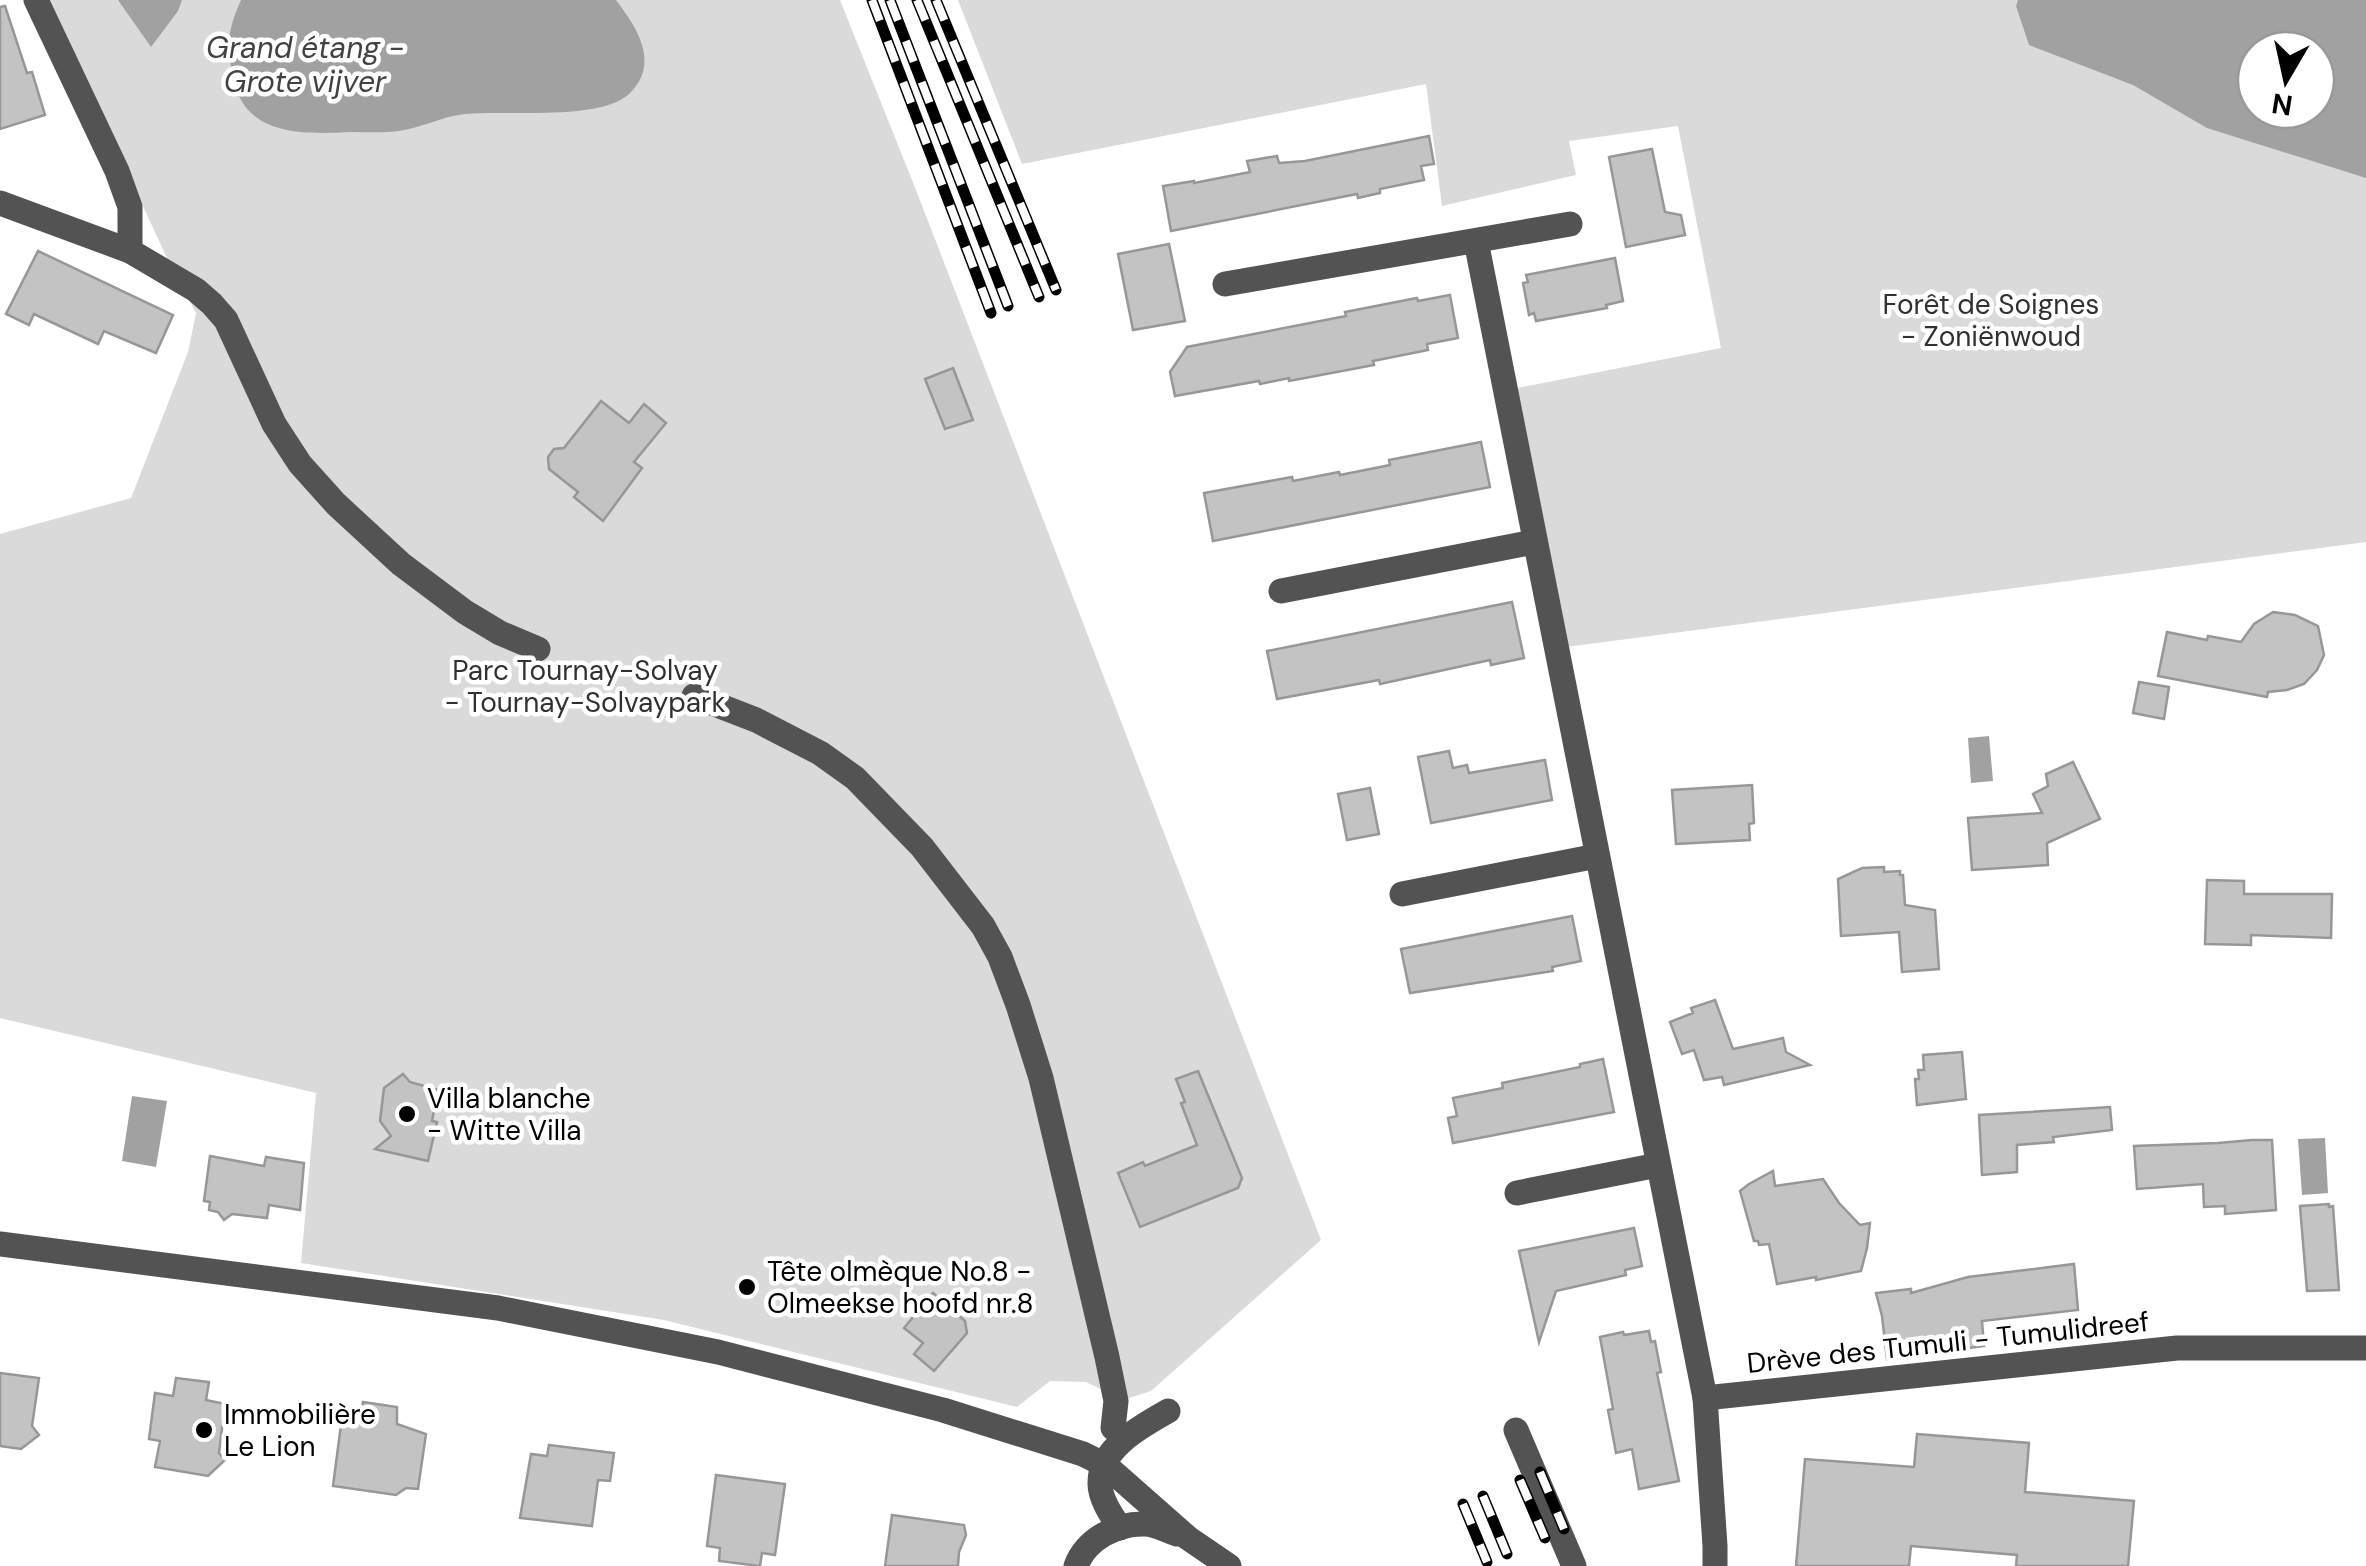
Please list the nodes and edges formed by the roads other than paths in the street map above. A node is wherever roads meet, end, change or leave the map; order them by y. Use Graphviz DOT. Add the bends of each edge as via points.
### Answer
graph roads {
  1 [pos="36,0"];
  2 [pos="0,204"];
  3 [pos="1570,224"];
  4 [pos="1476,241"];
  5 [pos="130,251"];
  6 [pos="1225,284"];
  7 [pos="1534,542"];
  8 [pos="1280,591"];
  9 [pos="538,649"];
  10 [pos="694,696"];
  11 [pos="1598,856"];
  12 [pos="1402,894"];
  13 [pos="1658,1165"];
  14 [pos="1517,1193"];
  15 [pos="0,1244"];
  16 [pos="2366,1348"];
  17 [pos="1705,1398"];
  18 [pos="1168,1412"];
  19 [pos="1516,1430"];
  20 [pos="1112,1446"];
  21 [pos="1120,1528"];
  22 [pos="1188,1538"];
  23 [pos="1076,1566"];
  24 [pos="1229,1566"];
  25 [pos="1574,1566"];
  26 [pos="1715,1566"];
  1 -- 5 [label="street" via="117,171 130,207"];
  2 -- 5 [label="street"];
  3 -- 4 [label="street"];
  4 -- 6 [label="street"];
  4 -- 7 [label="street"];
  5 -- 9 [label="street" via="196,290 226,320 274,424 336,504 466,612"];
  7 -- 8 [label="street"];
  7 -- 11 [label="street"];
  10 -- 20 [label="street" via="772,728 855,778 922,847 983,926 1042,1078 1116,1401"];
  11 -- 12 [label="street"];
  11 -- 13 [label="street"];
  13 -- 14 [label="street"];
  13 -- 17 [label="street"];
  15 -- 20 [label="street" via="498,1308 718,1352 1083,1454"];
  16 -- 17 [label="street, Drève des Tumuli - Tumulidreef" via="2178,1348"];
  17 -- 26 [label="street"];
  18 -- 20 [label="street"];
  19 -- 25 [label="street"];
  20 -- 21 [label="street" via="1100,1485"];
  20 -- 22 [label="street"];
  21 -- 22 [label="street" via="1148,1524"];
  21 -- 23 [label="street" via="1089,1544"];
  22 -- 24 [label="street"];
}
